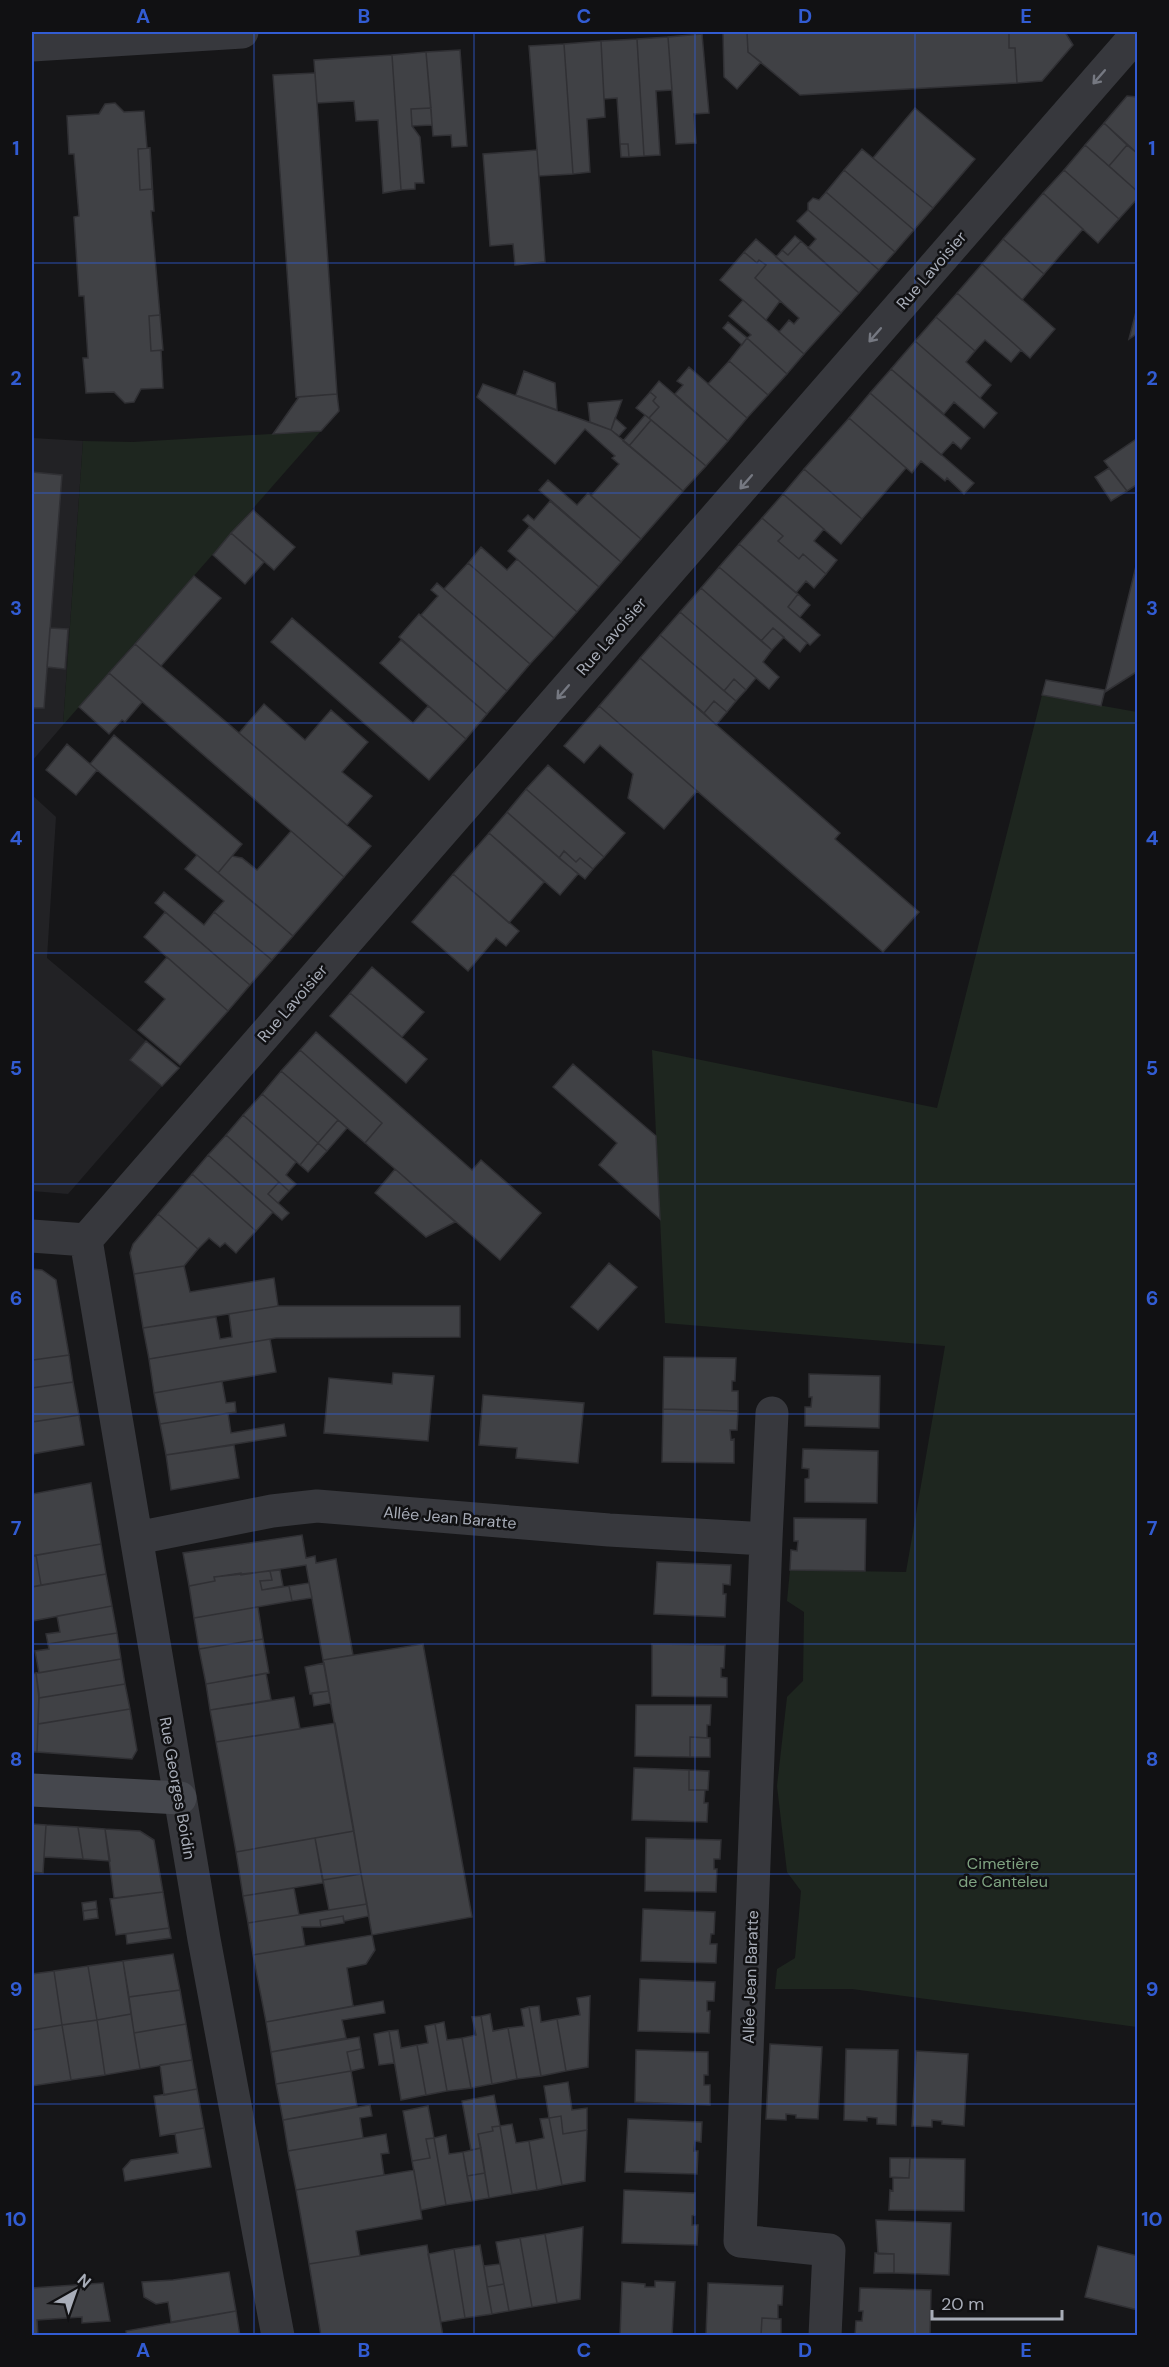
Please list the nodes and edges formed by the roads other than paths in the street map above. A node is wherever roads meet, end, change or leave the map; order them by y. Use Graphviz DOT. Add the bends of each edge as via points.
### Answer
graph roads {
  1 [pos="242,32"];
  2 [pos="1137,33"];
  3 [pos="32,45"];
  4 [pos="32,1236"];
  5 [pos="86,1240"];
  6 [pos="772,1413"];
  7 [pos="137,1538"];
  8 [pos="766,1539"];
  9 [pos="32,1790"];
  10 [pos="180,1798"];
  11 [pos="278,2336"];
  12 [pos="825,2336"];
  1 -- 3 [label="street"];
  2 -- 5 [label="street, Rue Lavoisier, one-way"];
  4 -- 5 [label="street"];
  5 -- 7 [label="street, Rue Georges Boidin"];
  6 -- 8 [label="street, Allée Jean Baratte"];
  7 -- 8 [label="street, Allée Jean Baratte" via="317,1506"];
  7 -- 10 [label="street, Rue Georges Boidin"];
  8 -- 12 [label="street, Allée Jean Baratte" via="740,2241 829,2250"];
  9 -- 10 [label="street"];
  10 -- 11 [label="street, Rue Georges Boidin"];
}
